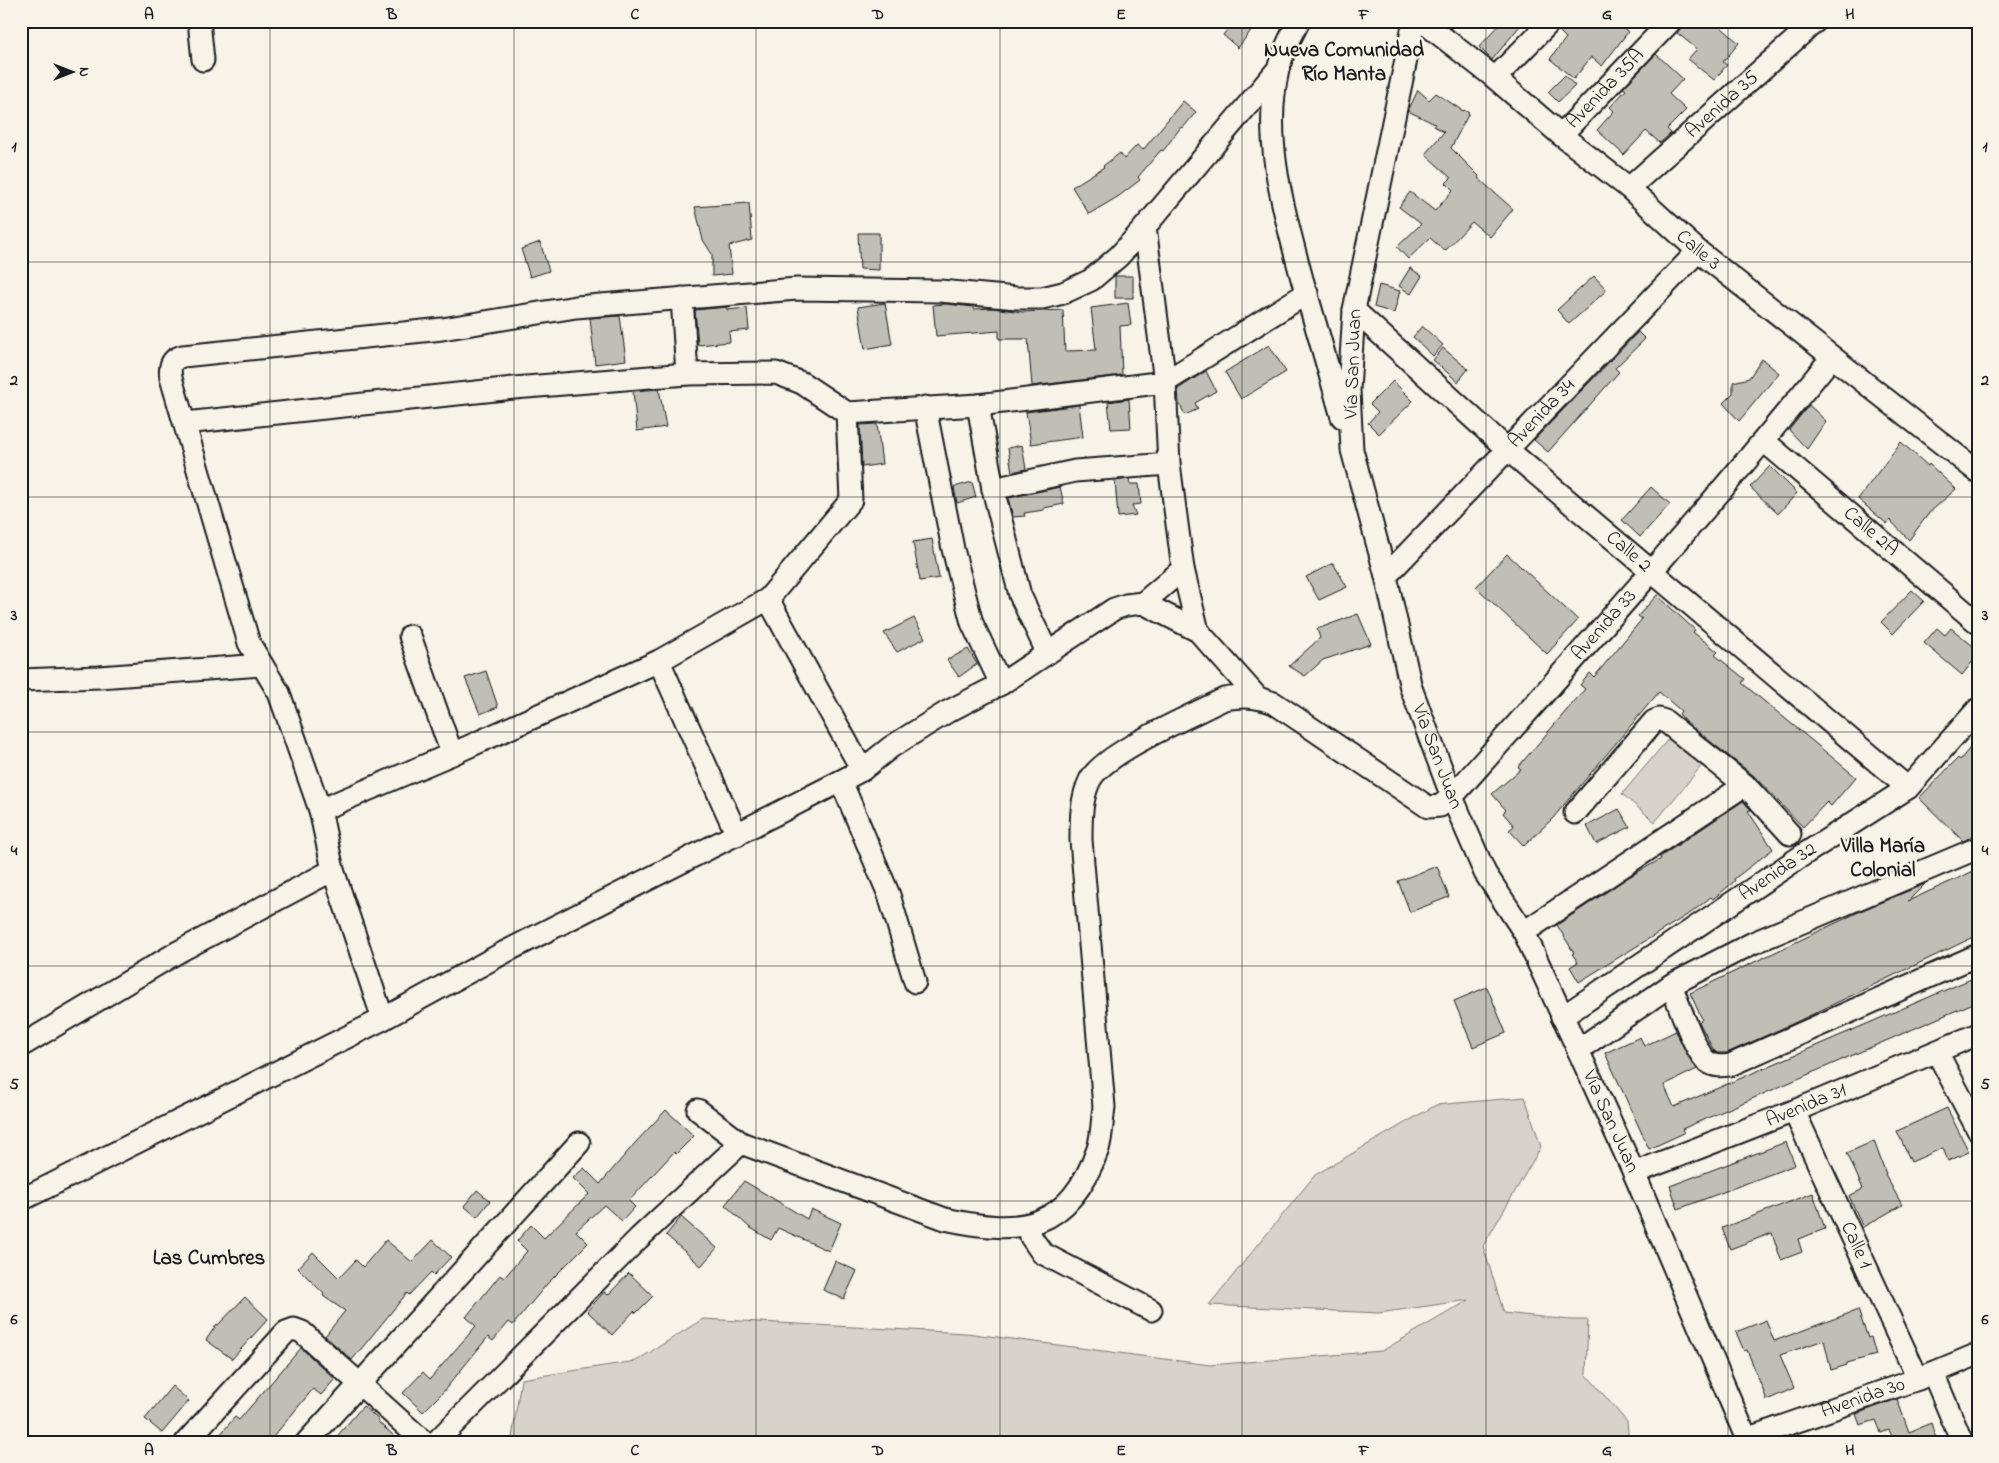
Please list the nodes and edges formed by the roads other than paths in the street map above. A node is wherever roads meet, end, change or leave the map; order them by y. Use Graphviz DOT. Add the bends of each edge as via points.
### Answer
graph roads {
  1 [pos="199,21"];
  2 [pos="1299,21"];
  3 [pos="1414,21"];
  4 [pos="1422,21"];
  5 [pos="1550,21"];
  6 [pos="1671,21"];
  7 [pos="1816,21"];
  8 [pos="203,60"];
  9 [pos="1278,69"];
  10 [pos="1495,78"];
  11 [pos="1561,135"];
  12 [pos="1629,188"];
  13 [pos="1145,227"];
  14 [pos="1698,251"];
  15 [pos="1307,294"];
  16 [pos="682,298"];
  17 [pos="1354,310"];
  18 [pos="1832,358"];
  19 [pos="687,374"];
  20 [pos="1164,382"];
  21 [pos="978,405"];
  22 [pos="925,407"];
  23 [pos="847,413"];
  24 [pos="185,423"];
  25 [pos="1764,441"];
  26 [pos="1352,450"];
  27 [pos="1508,450"];
  28 [pos="1169,464"];
  29 [pos="1978,472"];
  30 [pos="993,489"];
  31 [pos="1183,569"];
  32 [pos="1652,573"];
  33 [pos="1386,576"];
  34 [pos="768,599"];
  35 [pos="1143,604"];
  36 [pos="1978,623"];
  37 [pos="1198,631"];
  38 [pos="410,636"];
  39 [pos="1047,652"];
  40 [pos="659,661"];
  41 [pos="262,665"];
  42 [pos="21,680"];
  43 [pos="1001,684"];
  44 [pos="1257,697"];
  45 [pos="1978,709"];
  46 [pos="452,754"];
  47 [pos="862,770"];
  48 [pos="841,781"];
  49 [pos="1745,784"];
  50 [pos="1908,788"];
  51 [pos="1452,797"];
  52 [pos="320,810"];
  53 [pos="1575,813"];
  54 [pos="1790,834"];
  55 [pos="737,835"];
  56 [pos="1978,848"];
  57 [pos="333,870"];
  58 [pos="1524,932"];
  59 [pos="1978,955"];
  60 [pos="915,982"];
  61 [pos="1671,985"];
  62 [pos="1562,1017"];
  63 [pos="383,1019"];
  64 [pos="1978,1034"];
  65 [pos="21,1046"];
  66 [pos="1578,1050"];
  67 [pos="1937,1052"];
  68 [pos="698,1110"];
  69 [pos="1794,1110"];
  70 [pos="1978,1130"];
  71 [pos="579,1143"];
  72 [pos="741,1143"];
  73 [pos="1634,1173"];
  74 [pos="21,1200"];
  75 [pos="1029,1225"];
  76 [pos="1151,1310"];
  77 [pos="1978,1354"];
  78 [pos="1926,1376"];
  79 [pos="360,1383"];
  80 [pos="1747,1440"];
  81 [pos="186,1442"];
  82 [pos="307,1442"];
  83 [pos="424,1442"];
  84 [pos="436,1442"];
  85 [pos="1962,1442"];
  1 -- 8 [label="street"];
  2 -- 9 [label="street"];
  3 -- 17 [label="street, Vía San Juan"];
  4 -- 10 [label="street, Calle 3"];
  5 -- 10 [label="street"];
  6 -- 11 [label="street, Avenida 35A"];
  7 -- 12 [label="street, Avenida 35"];
  9 -- 13 [label="street"];
  9 -- 15 [label="street" via="1273,136 1276,172"];
  10 -- 11 [label="street, Calle 3"];
  11 -- 12 [label="street, Calle 3"];
  12 -- 14 [label="street, Calle 3"];
  13 -- 16 [label="street" via="1091,280 1063,293 1042,298 856,288"];
  13 -- 20 [label="street"];
  14 -- 18 [label="street, Calle 3"];
  14 -- 27 [label="street, Avenida 34"];
  15 -- 20 [label="street"];
  15 -- 26 [label="street"];
  16 -- 19 [label="street"];
  16 -- 24 [label="street" via="576,307 442,329 176,358 170,370"];
  17 -- 26 [label="street, Vía San Juan" via="1349,390"];
  17 -- 27 [label="street, Calle 2"];
  18 -- 25 [label="street, Avenida 33"];
  18 -- 29 [label="street, Calle 3"];
  19 -- 23 [label="street" via="776,373 802,383"];
  19 -- 24 [label="street" via="514,388"];
  20 -- 21 [label="street"];
  20 -- 28 [label="street"];
  21 -- 22 [label="street"];
  21 -- 30 [label="street"];
  22 -- 23 [label="street"];
  22 -- 43 [label="street" via="953,549 972,623"];
  23 -- 34 [label="street" via="851,500"];
  24 -- 41 [label="street" via="249,643"];
  25 -- 32 [label="street, Avenida 33"];
  25 -- 36 [label="street, Calle 2A"];
  26 -- 33 [label="street, Vía San Juan"];
  27 -- 32 [label="street, Calle 2"];
  27 -- 33 [label="street, Avenida 34"];
  28 -- 30 [label="street" via="1075,471"];
  28 -- 31 [label="street"];
  30 -- 39 [label="street" via="1020,595"];
  31 -- 35 [label="street"];
  31 -- 37 [label="street"];
  32 -- 50 [label="street, Calle 2"];
  32 -- 51 [label="street, Avenida 33"];
  33 -- 51 [label="street, Vía San Juan" via="1411,688"];
  34 -- 40 [label="street"];
  34 -- 47 [label="street"];
  35 -- 37 [label="street"];
  35 -- 39 [label="street" via="1114,610"];
  37 -- 44 [label="street"];
  38 -- 46 [label="street"];
  39 -- 43 [label="street"];
  40 -- 46 [label="street"];
  40 -- 55 [label="street"];
  41 -- 42 [label="street"];
  41 -- 52 [label="street" via="279,693"];
  43 -- 47 [label="street" via="891,746"];
  44 -- 51 [label="street" via="1274,703 1428,807 1440,806"];
  44 -- 75 [label="street" via="1224,700 1120,752 1090,779 1081,815 1081,840 1104,1107 1098,1147 1080,1187 1054,1214"];
  45 -- 50 [label="street, Avenida 32"];
  46 -- 52 [label="street"];
  47 -- 48 [label="street"];
  48 -- 55 [label="street"];
  48 -- 60 [label="street" via="889,895"];
  49 -- 53 [label="street" via="1659,719 1654,720"];
  49 -- 54 [label="street"];
  49 -- 58 [label="street"];
  50 -- 62 [label="street, Avenida 32"];
  51 -- 58 [label="street, Vía San Juan" via="1485,873"];
  52 -- 57 [label="street"];
  55 -- 63 [label="street" via="505,952"];
  56 -- 61 [label="street" via="1753,943"];
  57 -- 63 [label="street"];
  57 -- 65 [label="street" via="178,952"];
  58 -- 62 [label="street, Vía San Juan"];
  59 -- 61 [label="street" via="1730,1065 1716,1067 1706,1061 1697,1047"];
  61 -- 66 [label="street"];
  62 -- 66 [label="street, Vía San Juan"];
  63 -- 74 [label="street"];
  64 -- 67 [label="street, Avenida 31"];
  66 -- 73 [label="street, Vía San Juan"];
  67 -- 69 [label="street, Avenida 31"];
  67 -- 70 [label="street"];
  68 -- 72 [label="street"];
  69 -- 73 [label="street, Avenida 31"];
  69 -- 78 [label="street, Calle 1"];
  71 -- 79 [label="street"];
  72 -- 75 [label="street" via="945,1219 1004,1228"];
  72 -- 84 [label="street" via="638,1239"];
  73 -- 80 [label="street, Vía San Juan"];
  75 -- 76 [label="street" via="1031,1237 1042,1253"];
  77 -- 78 [label="street, Avenida 30"];
  78 -- 80 [label="street, Avenida 30"];
  78 -- 85 [label="street, Calle 1"];
  79 -- 81 [label="street" via="302,1332 294,1329 286,1332"];
  79 -- 82 [label="street"];
  79 -- 83 [label="street"];
}
